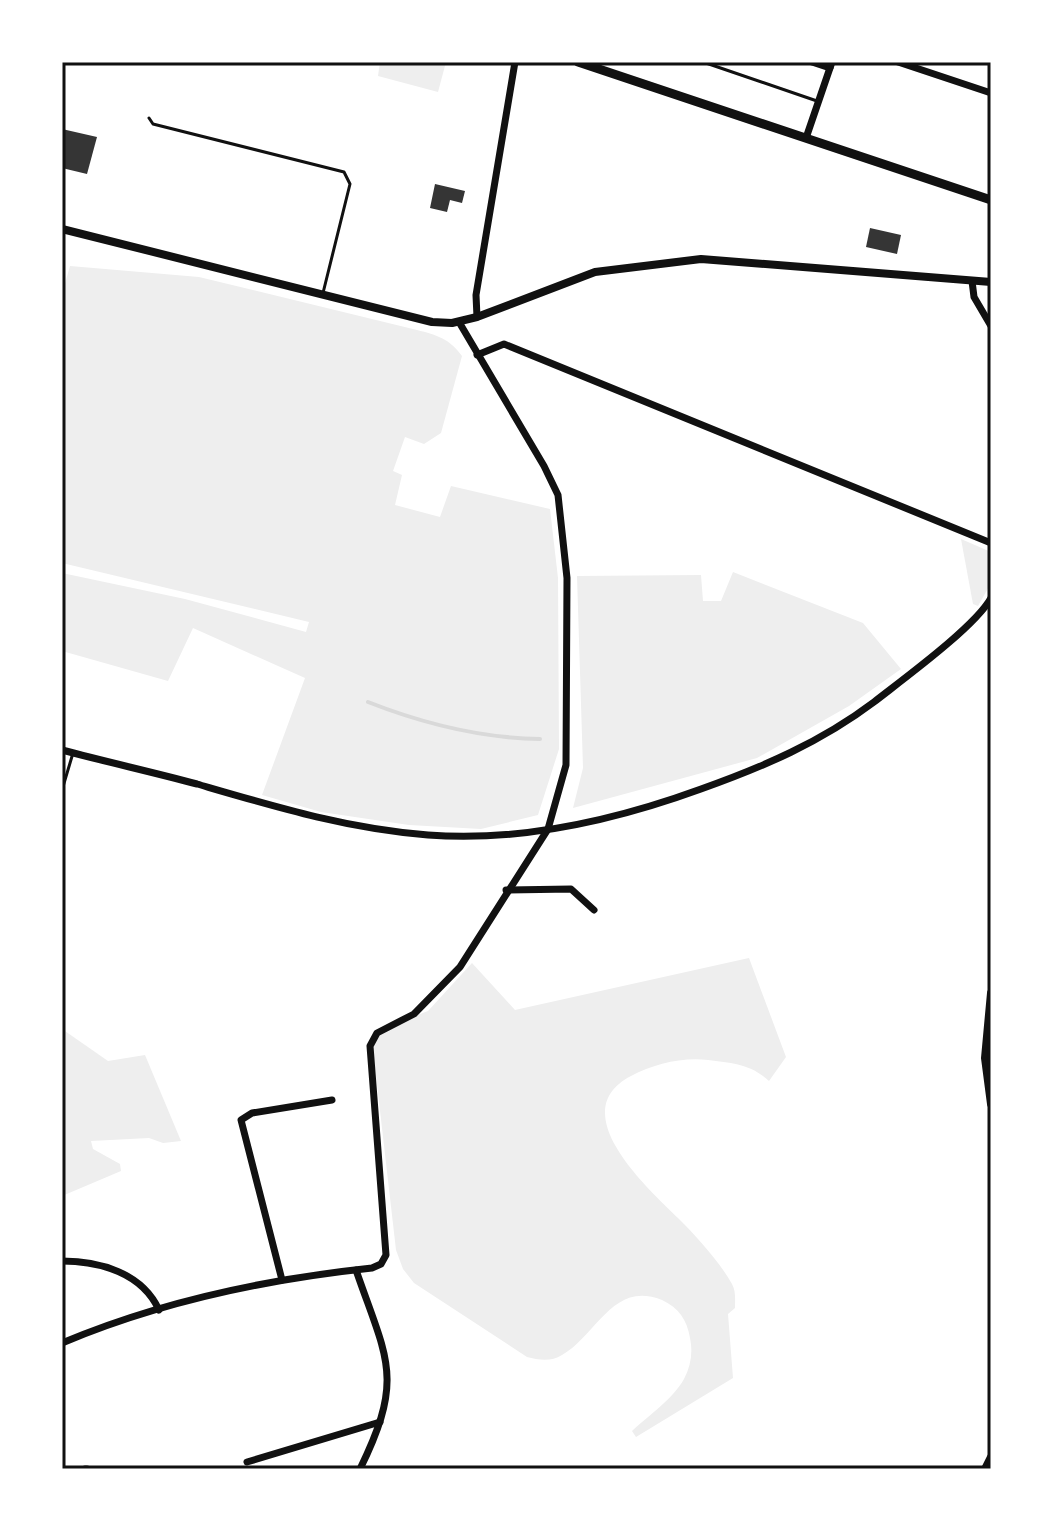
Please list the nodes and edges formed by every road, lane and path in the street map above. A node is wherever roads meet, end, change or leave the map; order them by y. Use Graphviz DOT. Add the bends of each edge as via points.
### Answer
graph roads {
  1 [pos="515,62"];
  2 [pos="578,62"];
  3 [pos="703,62"];
  4 [pos="812,62"];
  5 [pos="898,62"];
  6 [pos="927,62"];
  7 [pos="831,65"];
  8 [pos="921,70"];
  9 [pos="991,93"];
  10 [pos="818,101"];
  11 [pos="149,118"];
  12 [pos="806,138"];
  13 [pos="991,200"];
  14 [pos="62,229"];
  15 [pos="972,281"];
  16 [pos="991,282"];
  17 [pos="323,293"];
  18 [pos="477,317"];
  19 [pos="459,322"];
  20 [pos="991,326"];
  21 [pos="477,355"];
  22 [pos="991,543"];
  23 [pos="991,598"];
  24 [pos="981,612"];
  25 [pos="991,618"];
  26 [pos="62,750"];
  27 [pos="73,753"];
  28 [pos="62,790"];
  29 [pos="548,829"];
  30 [pos="506,890"];
  31 [pos="594,910"];
  32 [pos="991,993"];
  33 [pos="990,1004"];
  34 [pos="332,1100"];
  35 [pos="991,1104"];
  36 [pos="62,1261"];
  37 [pos="356,1270"];
  38 [pos="282,1280"];
  39 [pos="159,1310"];
  40 [pos="62,1343"];
  41 [pos="380,1422"];
  42 [pos="991,1457"];
  43 [pos="247,1462"];
  44 [pos="360,1469"];
  45 [pos="985,1469"];
  1 -- 18 [label="street" via="476,295"];
  2 -- 12 [label="main road"];
  3 -- 10 [label="lane"];
  4 -- 7 [label="street"];
  5 -- 8 [label="street"];
  6 -- 8 [label="street"];
  7 -- 10 [label="street"];
  8 -- 9 [label="street"];
  10 -- 12 [label="street"];
  11 -- 17 [label="lane" via="153,124 344,172 350,184"];
  12 -- 13 [label="main road"];
  14 -- 17 [label="street"];
  15 -- 16 [label="street"];
  15 -- 18 [label="street" via="701,259 595,272"];
  15 -- 20 [label="street" via="974,297"];
  17 -- 19 [label="street" via="432,322"];
  18 -- 19 [label="street"];
  19 -- 21 [label="street"];
  21 -- 22 [label="street" via="504,344"];
  21 -- 29 [label="street" via="544,466 562,512 566,765"];
  23 -- 24 [label="street"];
  24 -- 25 [label="street"];
  24 -- 29 [label="street" via="869,705 805,746 664,803"];
  26 -- 27 [label="street"];
  27 -- 28 [label="lane"];
  27 -- 29 [label="street" via="322,821 431,835"];
  29 -- 30 [label="street"];
  30 -- 31 [label="street" via="571,889"];
  30 -- 37 [label="street" via="451,977 414,1014 377,1033 370,1046 386,1255 381,1264"];
  32 -- 33 [label="street"];
  33 -- 35 [label="street" via="985,1058"];
  34 -- 38 [label="street" via="252,1113 241,1120"];
  36 -- 39 [label="street" via="120,1272 146,1289"];
  37 -- 38 [label="street"];
  37 -- 41 [label="street" via="389,1365 390,1385"];
  38 -- 39 [label="street"];
  39 -- 40 [label="street"];
  41 -- 43 [label="street"];
  41 -- 44 [label="street"];
  42 -- 45 [label="street"];
}
